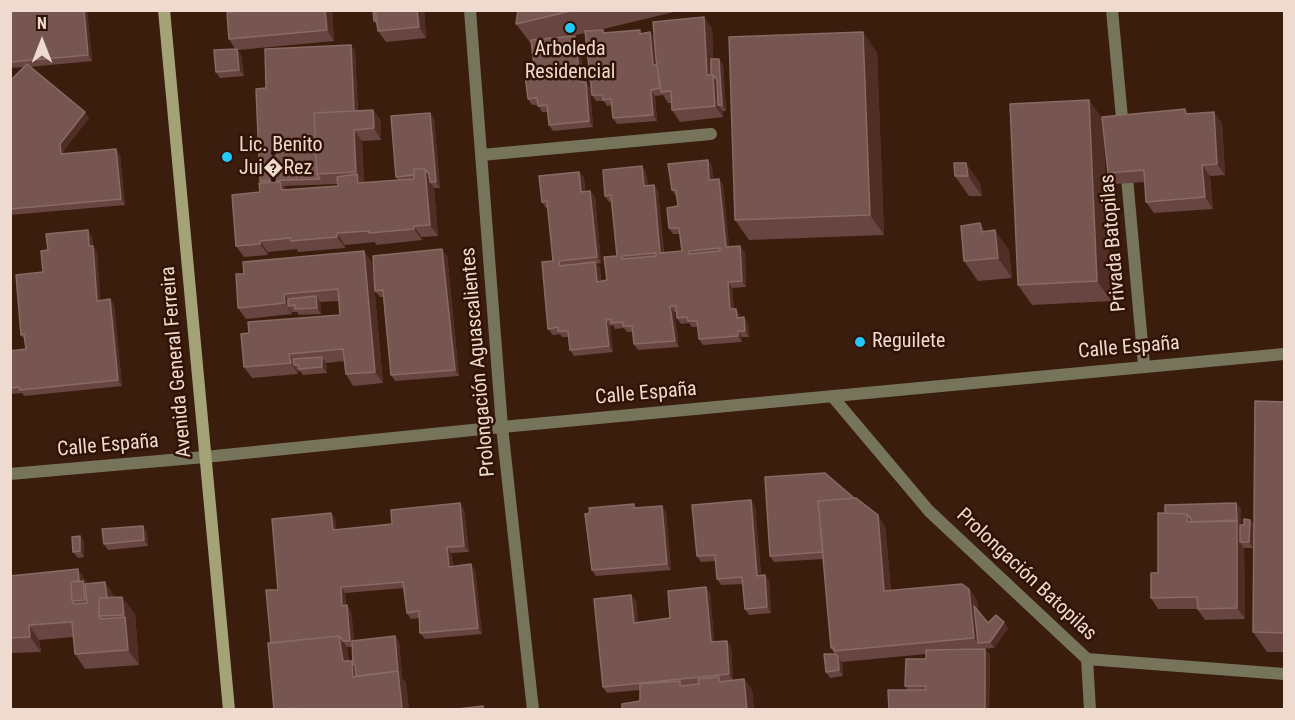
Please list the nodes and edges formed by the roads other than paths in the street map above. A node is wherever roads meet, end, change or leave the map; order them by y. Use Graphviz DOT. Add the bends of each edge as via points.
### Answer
graph roads {
  1 [pos="164,10"];
  2 [pos="470,10"];
  3 [pos="1112,10"];
  4 [pos="711,135"];
  5 [pos="481,155"];
  6 [pos="1284,354"];
  7 [pos="1144,365"];
  8 [pos="832,396"];
  9 [pos="502,426"];
  10 [pos="205,458"];
  11 [pos="10,474"];
  12 [pos="1087,659"];
  13 [pos="1284,674"];
  14 [pos="228,710"];
  15 [pos="533,710"];
  16 [pos="1090,710"];
  1 -- 10 [label="street, Avenida General Ferreira"];
  2 -- 5 [label="street, Prolongación Aguascalientes"];
  3 -- 7 [label="street, Privada Batopilas"];
  4 -- 5 [label="street"];
  5 -- 9 [label="street, Prolongación Aguascalientes"];
  6 -- 7 [label="street, Calle España"];
  7 -- 8 [label="street, Calle España"];
  8 -- 9 [label="street, Calle España"];
  8 -- 12 [label="street, Prolongación Batopilas" via="929,511"];
  9 -- 10 [label="street, Calle España"];
  9 -- 15 [label="street, Prolongación Aguascalientes"];
  10 -- 11 [label="street, Calle España"];
  10 -- 14 [label="street, Avenida General Ferreira"];
  12 -- 13 [label="street, Prolongación Batopilas"];
  12 -- 16 [label="street"];
}
